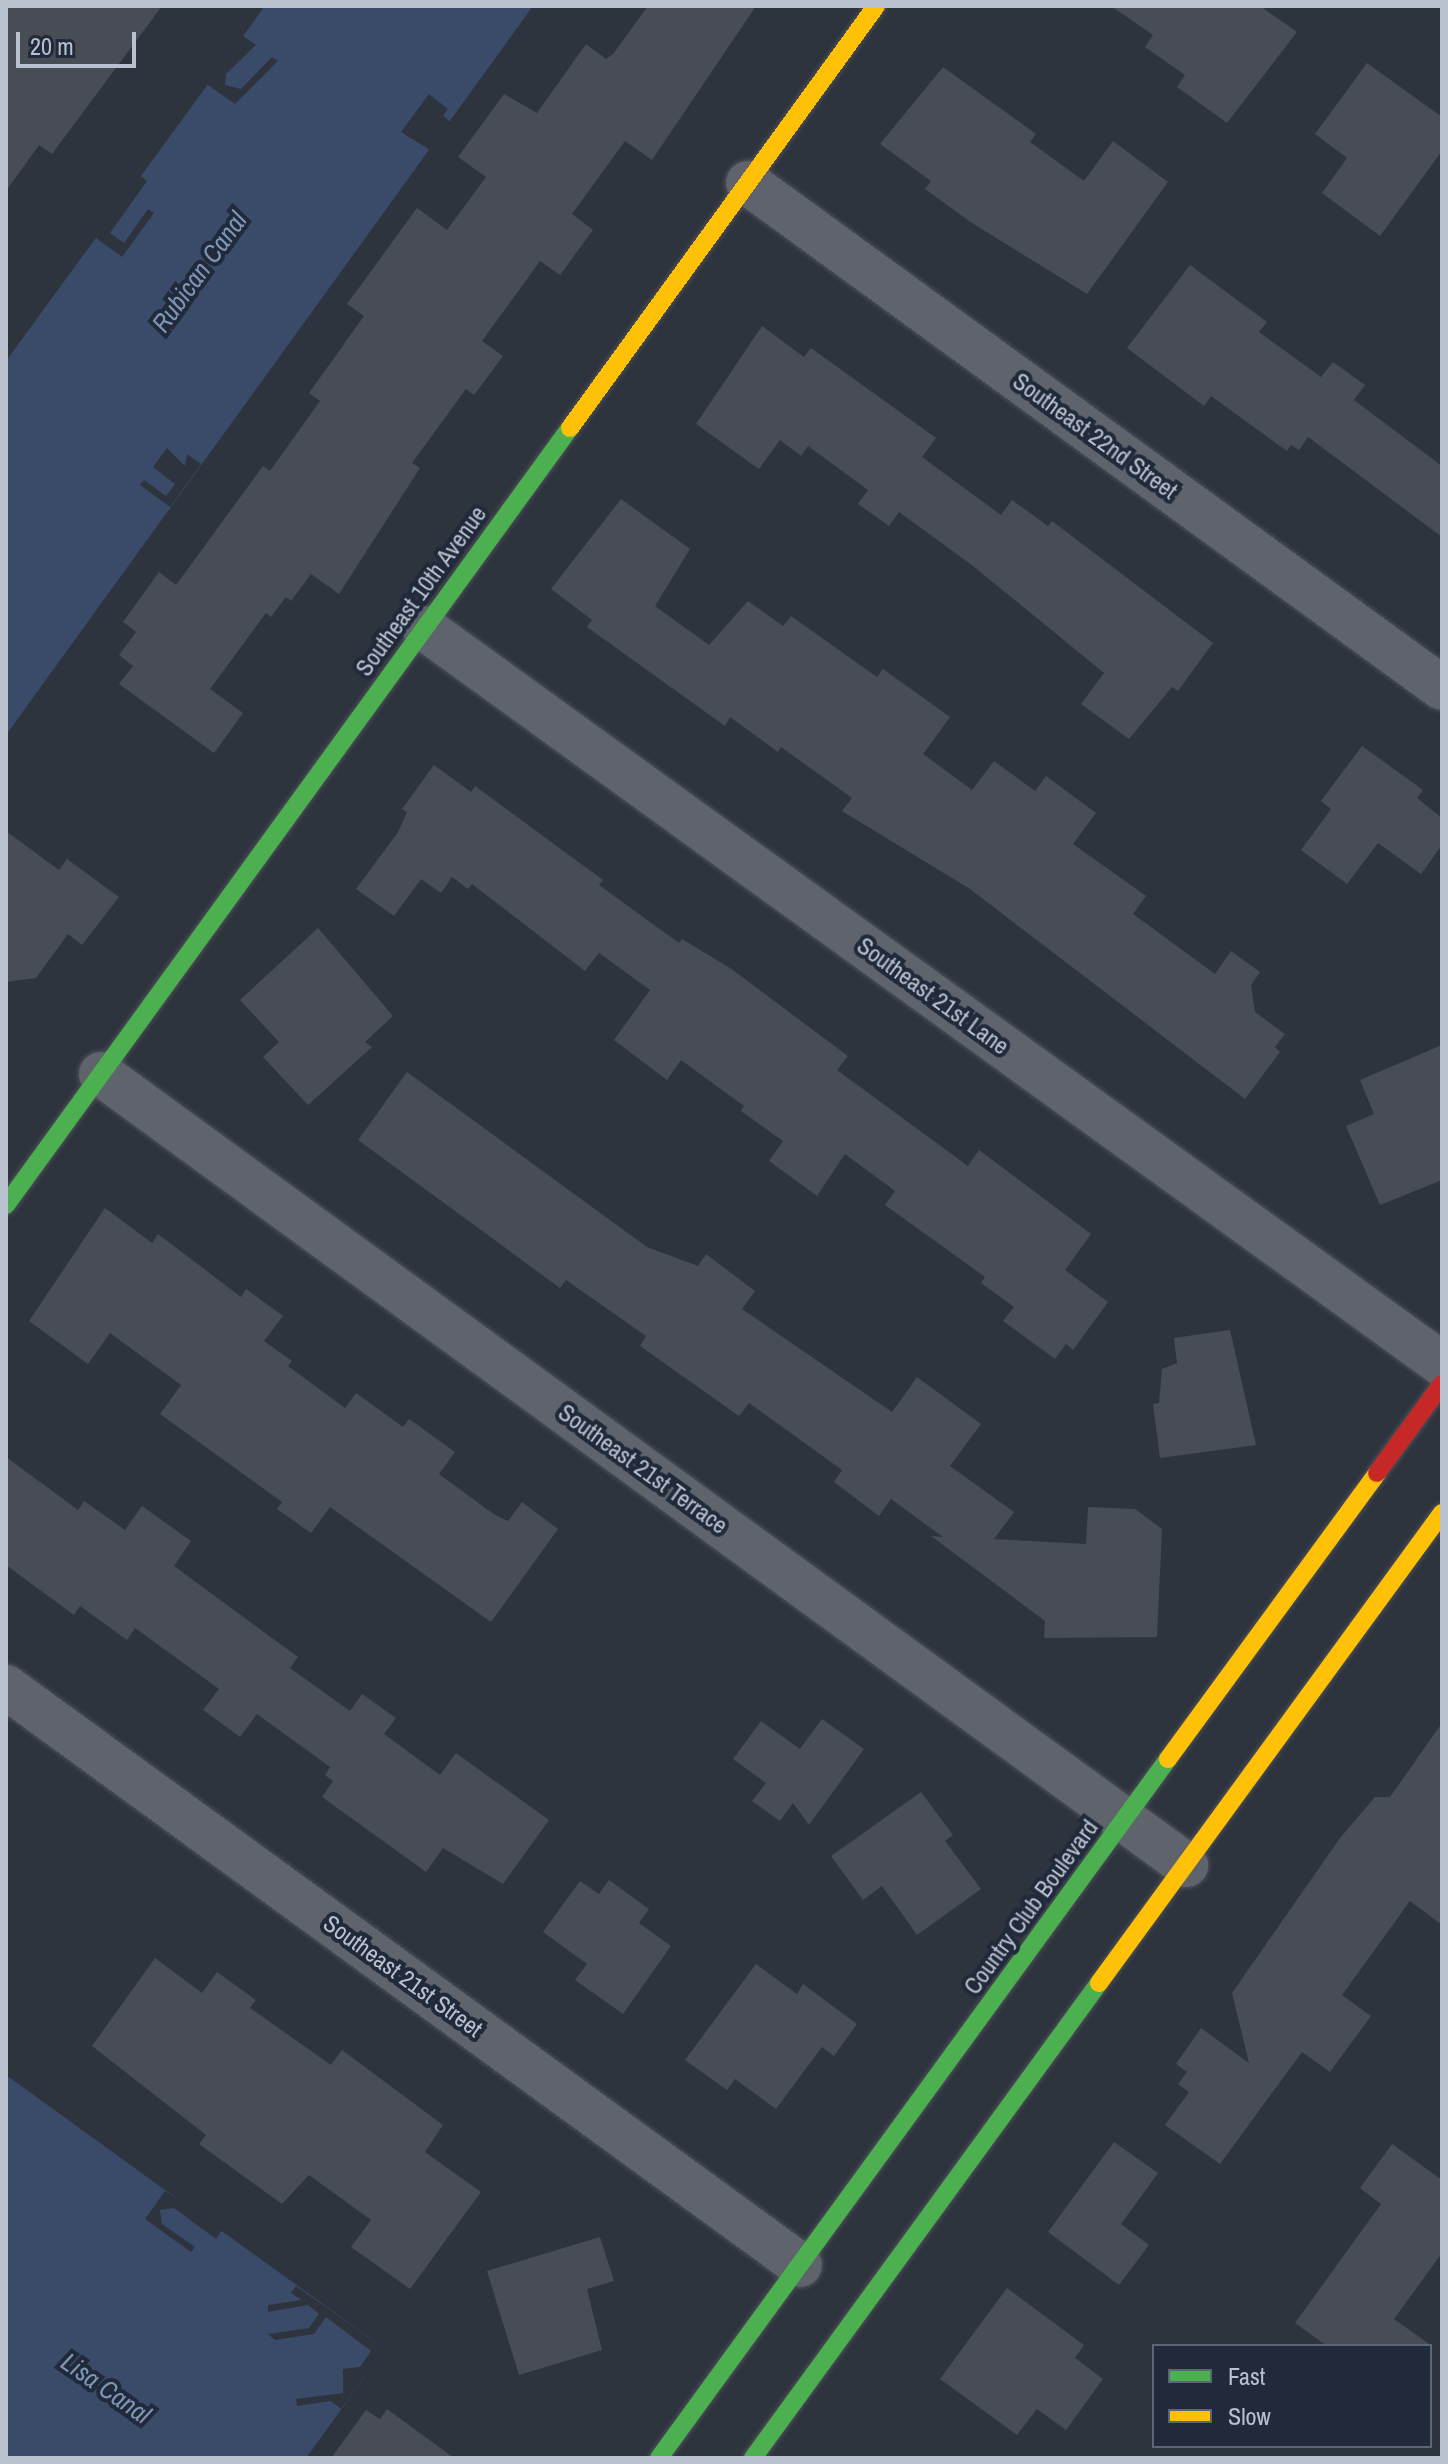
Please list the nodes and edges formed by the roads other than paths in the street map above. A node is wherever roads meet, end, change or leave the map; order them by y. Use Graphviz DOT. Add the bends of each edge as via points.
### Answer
graph roads {
  1 [pos="876,6"];
  2 [pos="748,183"];
  3 [pos="424,628"];
  4 [pos="1442,688"];
  5 [pos="101,1074"];
  6 [pos="6,1205"];
  7 [pos="1442,1364"];
  8 [pos="1442,1384"];
  9 [pos="1442,1513"];
  10 [pos="6,1687"];
  11 [pos="1125,1819"];
  12 [pos="1186,1865"];
  13 [pos="800,2265"];
  14 [pos="659,2458"];
  15 [pos="753,2458"];
  1 -- 2 [label="main road, Southeast 10th Avenue"];
  2 -- 3 [label="main road, Southeast 10th Avenue"];
  2 -- 4 [label="street, Southeast 22nd Street"];
  3 -- 5 [label="main road, Southeast 10th Avenue"];
  3 -- 7 [label="street, Southeast 21st Lane"];
  5 -- 6 [label="main road, Southeast 10th Avenue"];
  5 -- 11 [label="street, Southeast 21st Terrace"];
  8 -- 11 [label="main road, Country Club Boulevard"];
  9 -- 12 [label="main road"];
  10 -- 13 [label="street, Southeast 21st Street"];
  11 -- 12 [label="street, Southeast 21st Terrace"];
  11 -- 13 [label="main road, Country Club Boulevard"];
  12 -- 15 [label="main road"];
  13 -- 14 [label="main road, Country Club Boulevard"];
}
